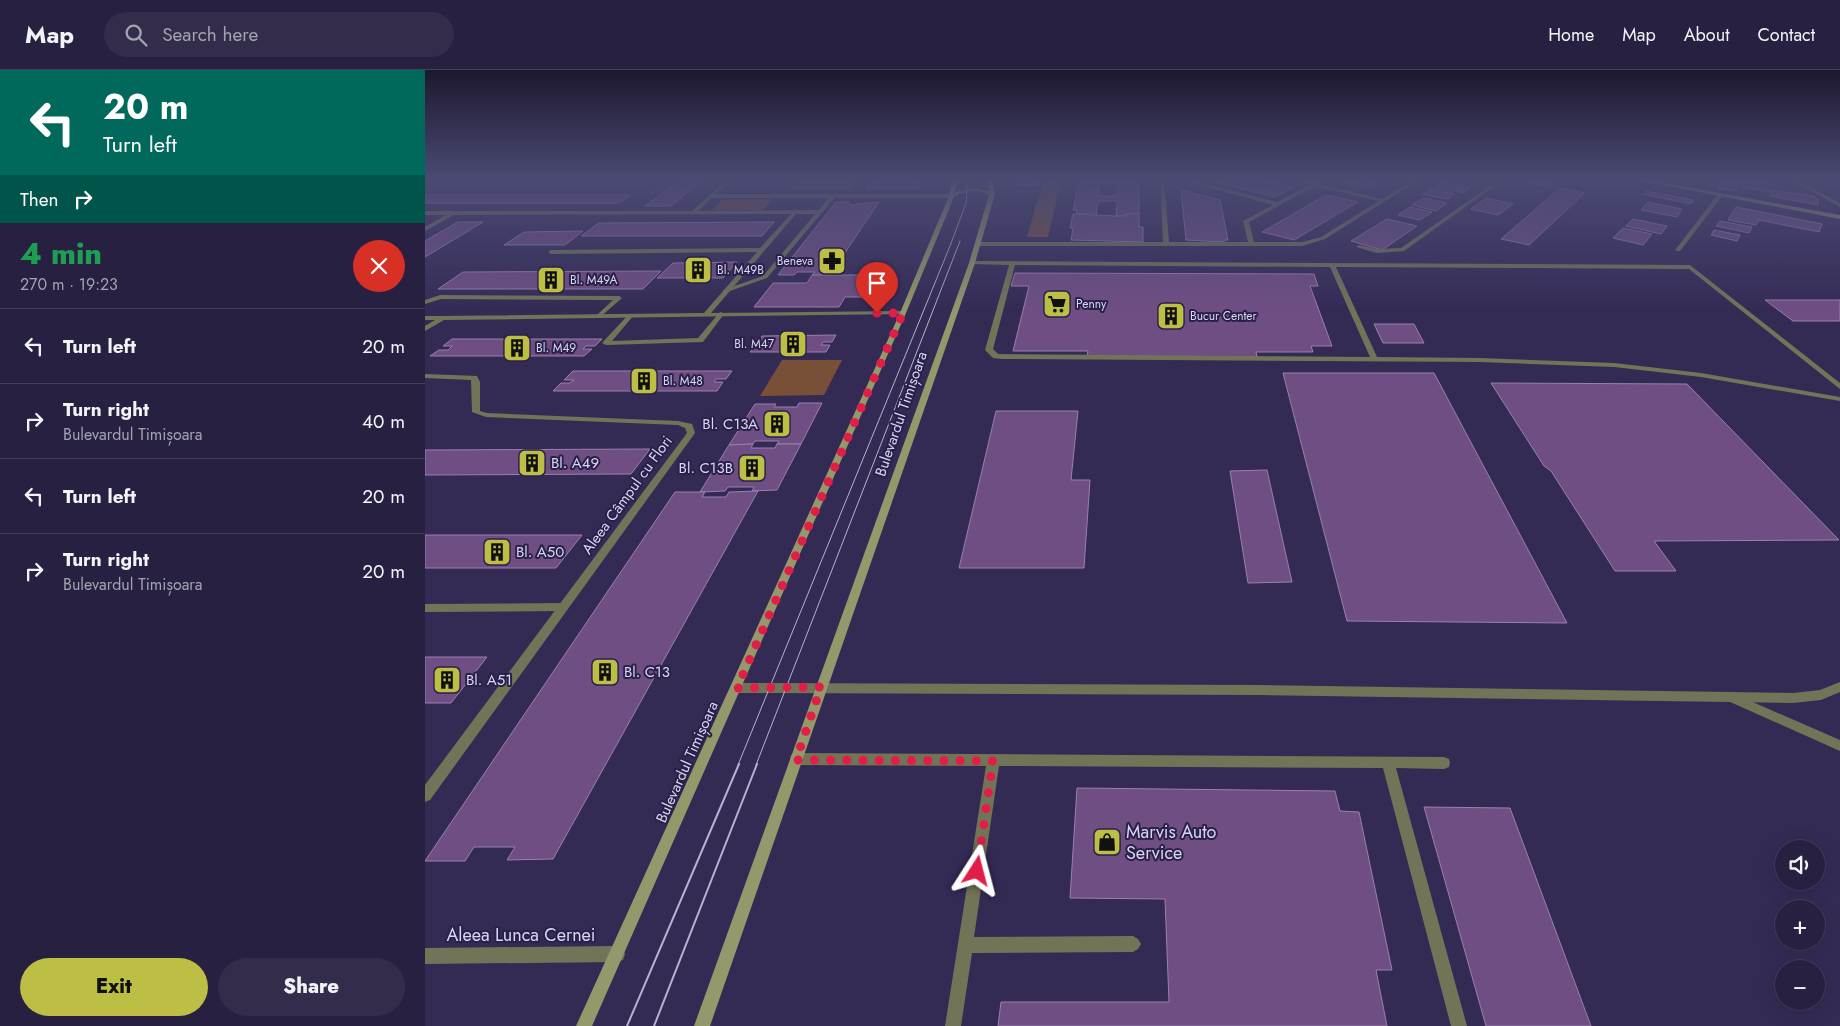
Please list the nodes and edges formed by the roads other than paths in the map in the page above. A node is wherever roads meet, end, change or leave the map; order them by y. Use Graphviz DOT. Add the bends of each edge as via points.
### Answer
graph roads {
  1 [pos="437,223"];
  2 [pos="786,223"];
  3 [pos="810,223"];
  4 [pos="941,223"];
  5 [pos="984,223"];
  6 [pos="1165,223"];
  7 [pos="1246,223"];
  8 [pos="1348,223"];
  9 [pos="1441,223"];
  10 [pos="1699,223"];
  11 [pos="425,229"];
  12 [pos="978,244"];
  13 [pos="1166,244"];
  14 [pos="1252,245"];
  15 [pos="1359,247"];
  16 [pos="762,250"];
  17 [pos="1678,250"];
  18 [pos="551,252"];
  19 [pos="972,263"];
  20 [pos="1013,263"];
  21 [pos="1332,265"];
  22 [pos="725,291"];
  23 [pos="425,302"];
  24 [pos="903,313"];
  25 [pos="721,314"];
  26 [pos="631,315"];
  27 [pos="706,315"];
  28 [pos="599,316"];
  29 [pos="425,318"];
  30 [pos="442,318"];
  31 [pos="425,329"];
  32 [pos="1375,360"];
  33 [pos="425,376"];
  34 [pos="1840,387"];
  35 [pos="1840,399"];
  36 [pos="563,607"];
  37 [pos="425,608"];
  38 [pos="821,687"];
  39 [pos="1840,687"];
  40 [pos="737,688"];
  41 [pos="1732,698"];
  42 [pos="1840,746"];
  43 [pos="796,760"];
  44 [pos="993,761"];
  45 [pos="1388,763"];
  46 [pos="1444,763"];
  47 [pos="425,796"];
  48 [pos="965,944"];
  49 [pos="1133,944"];
  50 [pos="617,954"];
  51 [pos="425,956"];
  52 [pos="584,1026"];
  53 [pos="702,1026"];
  54 [pos="953,1026"];
  55 [pos="1459,1026"];
  1 -- 11 [label="street"];
  2 -- 16 [label="street"];
  3 -- 22 [label="street" via="765,277"];
  4 -- 24 [label="main road, Bulevardul Timișoara"];
  5 -- 12 [label="main road, Bulevardul Timișoara"];
  6 -- 13 [label="street"];
  7 -- 14 [label="street"];
  8 -- 14 [label="street" via="1317,241"];
  9 -- 15 [label="street" via="1402,250 1375,251"];
  10 -- 17 [label="street"];
  12 -- 13 [label="street"];
  12 -- 19 [label="main road, Bulevardul Timișoara"];
  13 -- 14 [label="street"];
  16 -- 18 [label="street"];
  16 -- 22 [label="street"];
  19 -- 20 [label="street"];
  19 -- 38 [label="main road, Bulevardul Timișoara"];
  20 -- 21 [label="street"];
  20 -- 32 [label="street" via="989,350 996,356"];
  21 -- 32 [label="street"];
  21 -- 34 [label="street" via="1690,267"];
  22 -- 27 [label="street"];
  23 -- 28 [label="street" via="440,297 619,298"];
  24 -- 25 [label="street"];
  24 -- 40 [label="main road, Bulevardul Timișoara"];
  25 -- 26 [label="street" via="699,340 606,344"];
  25 -- 27 [label="street"];
  26 -- 27 [label="street"];
  26 -- 28 [label="street"];
  28 -- 30 [label="street"];
  29 -- 30 [label="street"];
  30 -- 31 [label="street"];
  32 -- 35 [label="street" via="1653,368"];
  33 -- 36 [label="street, Aleea Câmpul cu Flori" via="474,378 476,412 486,415 689,426 691,433"];
  36 -- 37 [label="street"];
  36 -- 47 [label="street, Aleea Câmpul cu Flori"];
  38 -- 40 [label="street"];
  38 -- 41 [label="street"];
  38 -- 43 [label="main road, Bulevardul Timișoara"];
  39 -- 41 [label="street" via="1808,698"];
  40 -- 50 [label="main road, Bulevardul Timișoara"];
  41 -- 42 [label="street"];
  43 -- 44 [label="street"];
  43 -- 53 [label="main road, Bulevardul Timișoara"];
  44 -- 45 [label="street"];
  44 -- 48 [label="street"];
  45 -- 46 [label="street"];
  45 -- 55 [label="street"];
  48 -- 49 [label="street"];
  48 -- 54 [label="street"];
  50 -- 51 [label="street, Aleea Lunca Cernei"];
  50 -- 52 [label="main road, Bulevardul Timișoara"];
}
